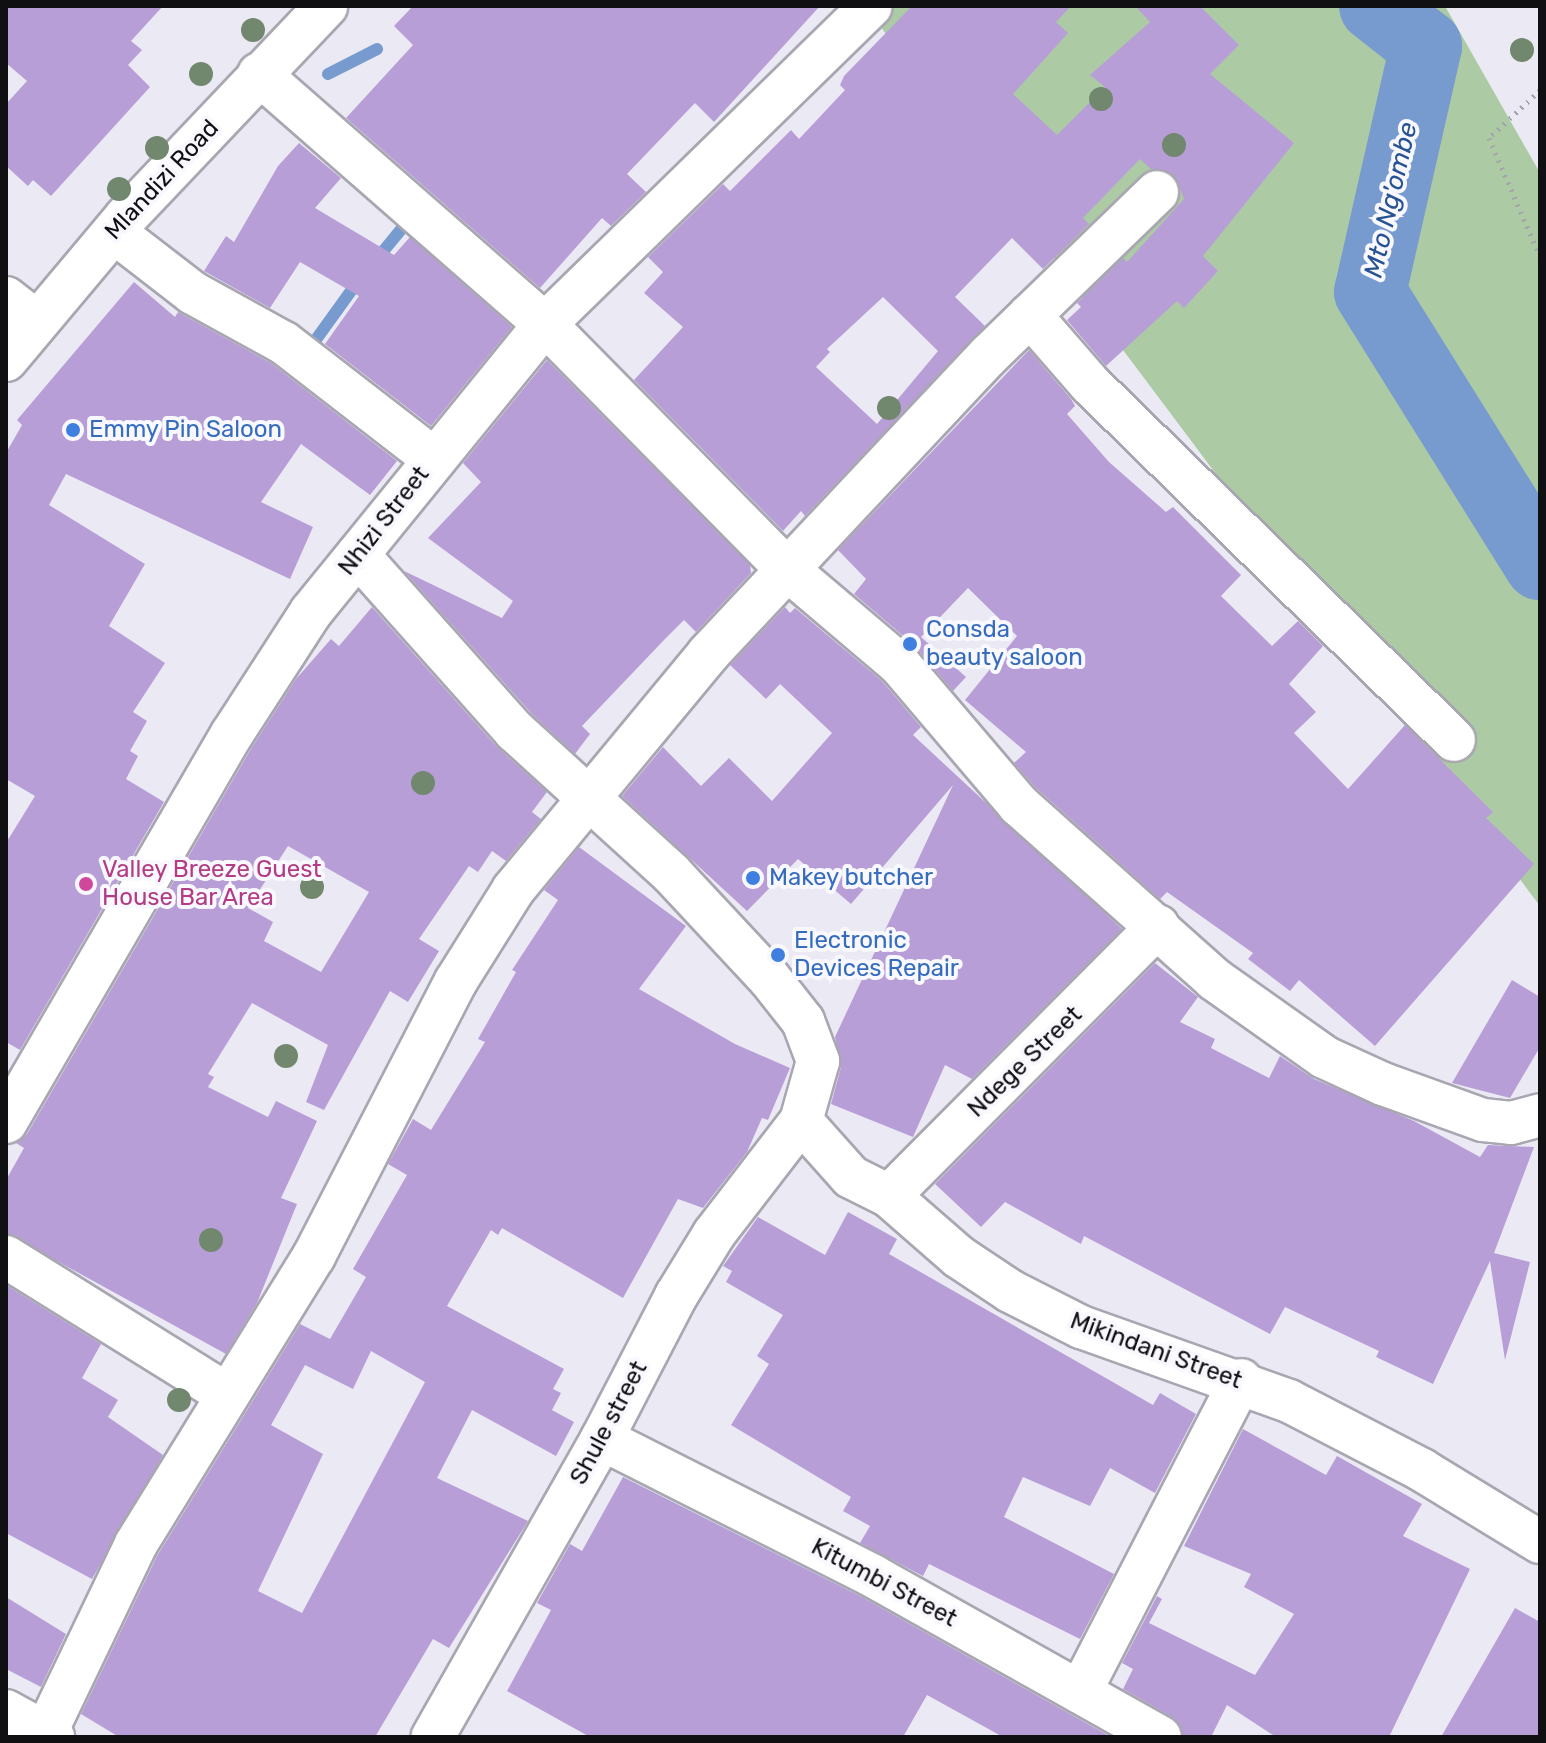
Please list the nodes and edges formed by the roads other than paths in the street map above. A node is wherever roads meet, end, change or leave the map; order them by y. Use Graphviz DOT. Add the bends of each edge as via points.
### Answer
graph roads {
  1 [pos="326,6"];
  2 [pos="871,6"];
  3 [pos="259,74"];
  4 [pos="1157,192"];
  5 [pos="114,232"];
  6 [pos="21,309"];
  7 [pos="1030,315"];
  8 [pos="545,324"];
  9 [pos="6,360"];
  10 [pos="434,459"];
  11 [pos="358,555"];
  12 [pos="787,569"];
  13 [pos="1454,740"];
  14 [pos="585,798"];
  15 [pos="1158,926"];
  16 [pos="1540,1115"];
  17 [pos="801,1121"];
  18 [pos="6,1122"];
  19 [pos="889,1196"];
  20 [pos="6,1257"];
  21 [pos="1241,1380"];
  22 [pos="228,1395"];
  23 [pos="602,1439"];
  24 [pos="1540,1542"];
  25 [pos="1080,1692"];
  26 [pos="6,1711"];
  27 [pos="447,1733"];
  28 [pos="49,1735"];
  29 [pos="1160,1737"];
  1 -- 3 [label="street, Mlandizi Road"];
  2 -- 8 [label="street, Nhizi Street"];
  3 -- 5 [label="street, Mlandizi Road"];
  3 -- 8 [label="street"];
  4 -- 7 [label="street"];
  5 -- 6 [label="street, Mlandizi Road"];
  5 -- 10 [label="street" via="193,293 284,343"];
  6 -- 9 [label="street, Mlandizi Road"];
  7 -- 12 [label="street"];
  7 -- 13 [label="street" via="1090,384"];
  8 -- 10 [label="street, Nhizi Street"];
  8 -- 12 [label="street"];
  10 -- 11 [label="street, Nhizi Street"];
  11 -- 14 [label="street" via="462,677"];
  11 -- 18 [label="street, Nhizi Street" via="272,668"];
  12 -- 14 [label="street"];
  12 -- 15 [label="street" via="899,664 1019,805"];
  14 -- 17 [label="street" via="671,873 803,1021 818,1061"];
  14 -- 22 [label="street" via="485,930 314,1256"];
  15 -- 16 [label="street" via="1214,979 1324,1057 1483,1120 1511,1123"];
  15 -- 19 [label="street, Ndege Street"];
  17 -- 19 [label="street, Mikindani Street" via="851,1177"];
  17 -- 23 [label="street, Shule street" via="714,1234"];
  19 -- 21 [label="street, Mikindani Street" via="959,1257 1010,1291 1081,1327"];
  20 -- 22 [label="street"];
  21 -- 24 [label="street, Mikindani Street" via="1422,1470"];
  21 -- 25 [label="street"];
  22 -- 28 [label="street" via="136,1544"];
  23 -- 25 [label="street, Kitumbi Street" via="873,1576"];
  23 -- 27 [label="street, Shule street"];
  25 -- 29 [label="street, Kitumbi Street"];
  26 -- 28 [label="street"];
}
